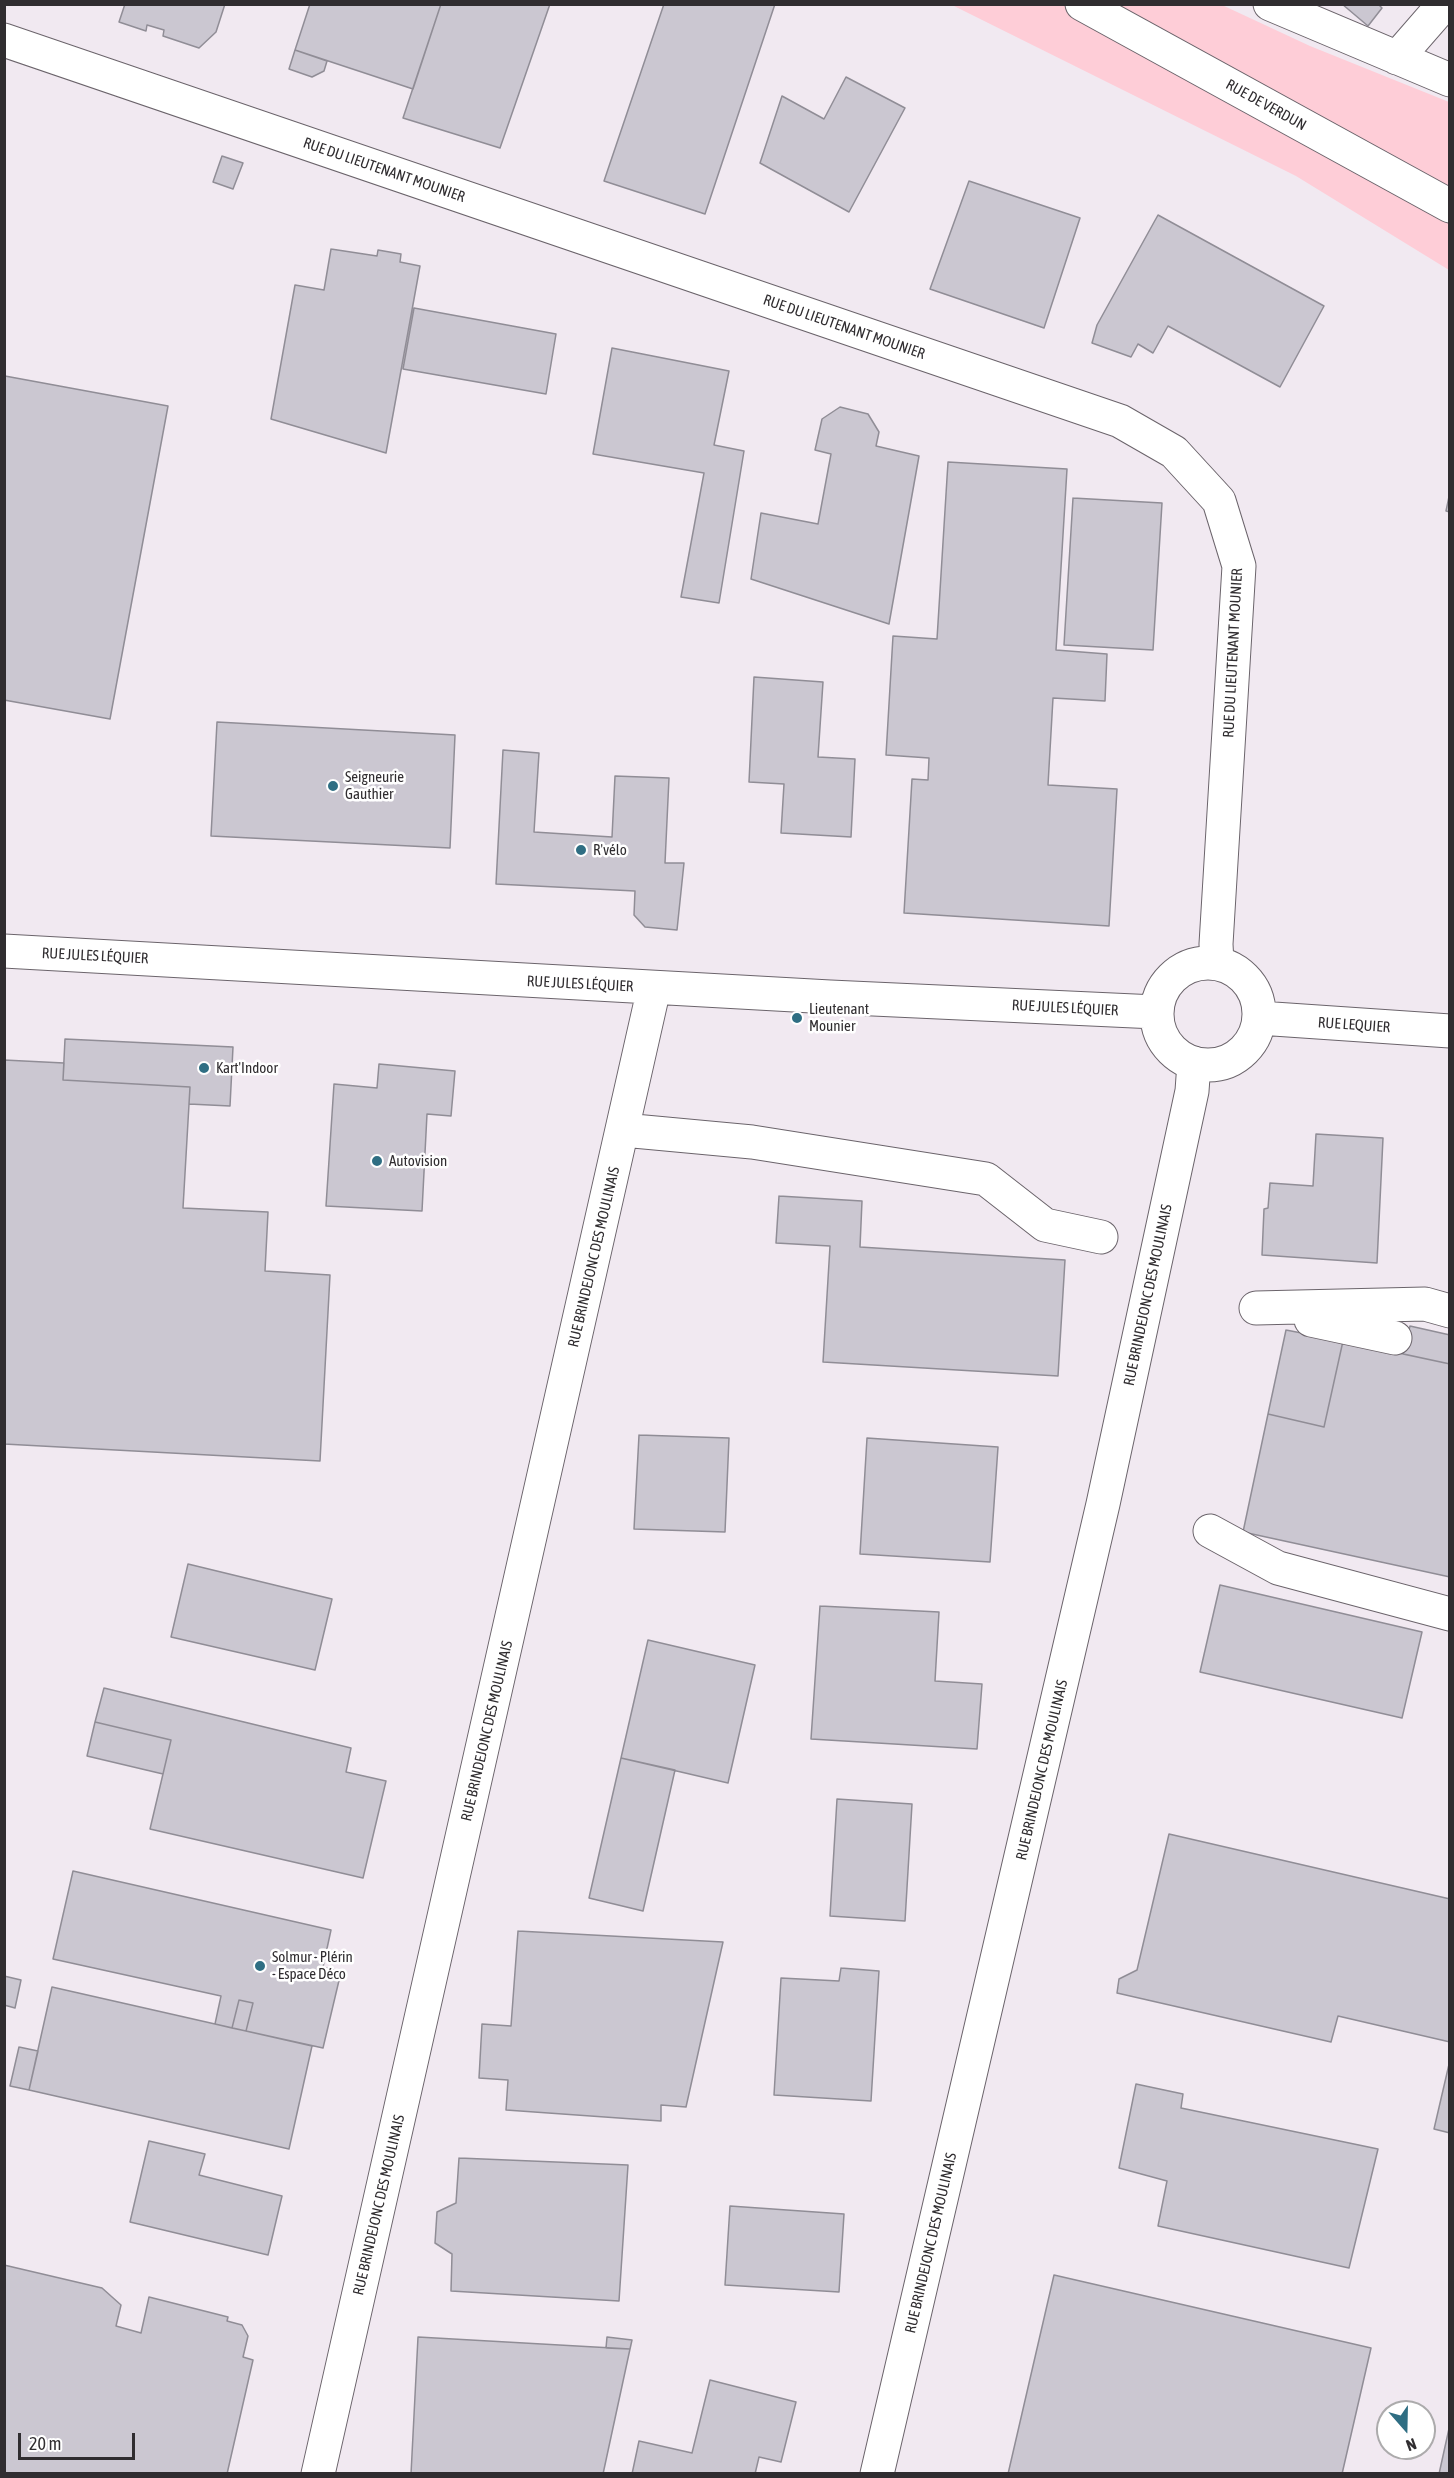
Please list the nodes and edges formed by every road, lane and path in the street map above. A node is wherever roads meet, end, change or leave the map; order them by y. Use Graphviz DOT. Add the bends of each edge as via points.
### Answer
graph roads {
  1 [pos="1082,4"];
  2 [pos="1270,4"];
  3 [pos="1444,4"];
  4 [pos="4,40"];
  5 [pos="1397,58"];
  6 [pos="1449,80"];
  7 [pos="1449,206"];
  8 [pos="4,951"];
  9 [pos="1217,963"];
  10 [pos="654,988"];
  11 [pos="1156,1012"];
  12 [pos="1259,1018"];
  13 [pos="1449,1031"];
  14 [pos="1194,1063"];
  15 [pos="623,1130"];
  16 [pos="1101,1237"];
  17 [pos="1449,1311"];
  18 [pos="1395,1338"];
  19 [pos="1210,1531"];
  20 [pos="1449,1614"];
  21 [pos="318,2474"];
  22 [pos="877,2474"];
  1 -- 7 [label="street, RUE DE VERDUN"];
  2 -- 5 [label="street"];
  3 -- 5 [label="street"];
  4 -- 9 [label="street, RUE DU LIEUTENANT MOUNIER" via="1120,421 1174,452 1219,501 1239,566"];
  5 -- 6 [label="street"];
  8 -- 10 [label="street, RUE JULES LÉQUIER"];
  9 -- 11 [label="street" via="1183,969 1169,980"];
  9 -- 12 [label="street" via="1244,977 1252,989"];
  10 -- 11 [label="street, RUE JULES LÉQUIER"];
  10 -- 15 [label="street, RUE BRINDEJONC DES MOULINAIS"];
  11 -- 14 [label="street" via="1158,1029 1166,1044 1178,1056"];
  12 -- 13 [label="street, RUE LEQUIER"];
  12 -- 14 [label="street" via="1248,1045 1237,1055 1209,1065"];
  14 -- 22 [label="street, RUE BRINDEJONC DES MOULINAIS" via="1192,1091 1100,1521"];
  15 -- 16 [label="street" via="752,1142 986,1179 1046,1225"];
  15 -- 21 [label="street, RUE BRINDEJONC DES MOULINAIS"];
  17 -- 18 [label="street" via="1425,1304 1256,1308"];
  19 -- 20 [label="street" via="1278,1568"];
}
